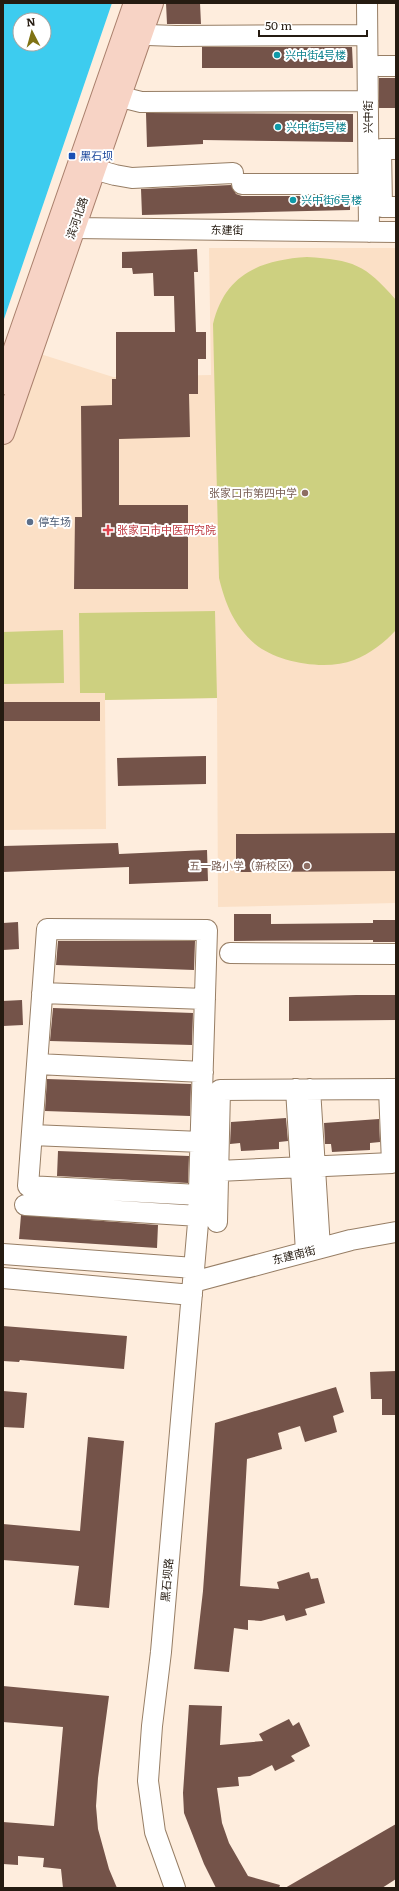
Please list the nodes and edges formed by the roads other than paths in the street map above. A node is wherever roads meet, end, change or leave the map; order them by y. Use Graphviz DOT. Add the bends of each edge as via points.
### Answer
graph roads {
  1 [pos="135,3"];
  2 [pos="152,3"];
  3 [pos="367,3"];
  4 [pos="134,31"];
  5 [pos="367,35"];
  6 [pos="111,95"];
  7 [pos="368,101"];
  8 [pos="396,149"];
  9 [pos="86,168"];
  10 [pos="368,184"];
  11 [pos="396,207"];
  12 [pos="66,227"];
  13 [pos="369,232"];
  14 [pos="396,232"];
  15 [pos="3,383"];
  16 [pos="3,433"];
  17 [pos="230,953"];
  18 [pos="396,954"];
  19 [pos="42,993"];
  20 [pos="205,999"];
  21 [pos="37,1064"];
  22 [pos="203,1072"];
  23 [pos="392,1088"];
  24 [pos="303,1089"];
  25 [pos="32,1135"];
  26 [pos="201,1142"];
  27 [pos="307,1167"];
  28 [pos="218,1171"];
  29 [pos="199,1195"];
  30 [pos="25,1204"];
  31 [pos="208,1219"];
  32 [pos="396,1232"];
  33 [pos="313,1250"];
  34 [pos="3,1254"];
  35 [pos="3,1278"];
  36 [pos="193,1282"];
  37 [pos="176,1888"];
  1 -- 4 [label="main road, 滨河北路"];
  2 -- 4 [label="main road, 滨河北路"];
  3 -- 5 [label="street, 兴中街"];
  4 -- 5 [label="street" via="176,36"];
  4 -- 6 [label="main road, 滨河北路"];
  5 -- 7 [label="street, 兴中街"];
  6 -- 7 [label="street" via="141,102"];
  6 -- 9 [label="main road, 滨河北路"];
  7 -- 10 [label="street, 兴中街"];
  8 -- 11 [label="street" via="381,149 382,207"];
  9 -- 10 [label="street" via="132,178 237,178"];
  9 -- 12 [label="main road, 滨河北路"];
  10 -- 13 [label="street, 兴中街"];
  12 -- 13 [label="street, 东建街"];
  12 -- 15 [label="main road, 滨河北路"];
  12 -- 16 [label="main road, 滨河北路"];
  13 -- 14 [label="street, 东建街"];
  17 -- 18 [label="street"];
  19 -- 20 [label="street"];
  19 -- 20 [label="street" via="47,929 207,930"];
  19 -- 21 [label="street"];
  20 -- 22 [label="street"];
  21 -- 22 [label="street"];
  21 -- 25 [label="street"];
  22 -- 26 [label="street"];
  23 -- 24 [label="street"];
  23 -- 27 [label="street" via="392,1163"];
  24 -- 27 [label="street"];
  24 -- 28 [label="street" via="220,1090"];
  25 -- 26 [label="street"];
  25 -- 29 [label="street" via="28,1186"];
  26 -- 29 [label="street"];
  27 -- 28 [label="street"];
  27 -- 33 [label="street"];
  28 -- 31 [label="street"];
  29 -- 31 [label="street"];
  30 -- 31 [label="street"];
  31 -- 36 [label="street, 黑石坝路"];
  32 -- 33 [label="street, 东建南街"];
  33 -- 36 [label="street, 东建南街"];
  34 -- 36 [label="street, 东建南街"];
  35 -- 36 [label="street, 东建南街"];
  36 -- 37 [label="street, 黑石坝路" via="148,1781 155,1832"];
}
